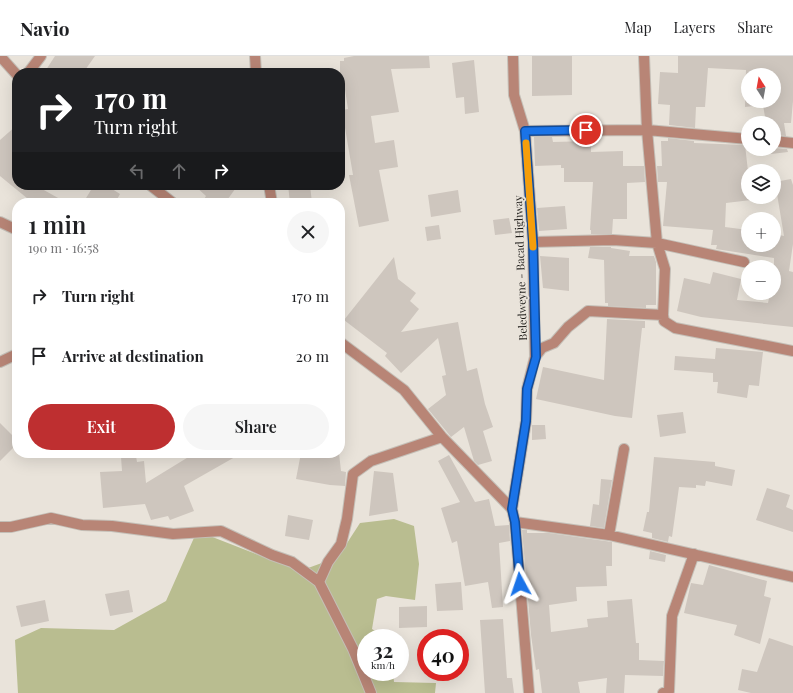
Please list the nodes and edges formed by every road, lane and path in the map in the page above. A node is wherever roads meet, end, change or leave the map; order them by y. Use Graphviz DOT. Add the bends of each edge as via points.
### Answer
graph roads {
  1 [pos="0,56"];
  2 [pos="41,56"];
  3 [pos="255,56"];
  4 [pos="513,56"];
  5 [pos="644,56"];
  6 [pos="32,68"];
  7 [pos="256,68"];
  8 [pos="12,69"];
  9 [pos="647,130"];
  10 [pos="525,131"];
  11 [pos="741,138"];
  12 [pos="781,142"];
  13 [pos="793,143"];
  14 [pos="156,190"];
  15 [pos="167,198"];
  16 [pos="0,222"];
  17 [pos="12,228"];
  18 [pos="533,242"];
  19 [pos="656,243"];
  20 [pos="741,261"];
  21 [pos="663,315"];
  22 [pos="345,346"];
  23 [pos="793,351"];
  24 [pos="12,356"];
  25 [pos="536,357"];
  26 [pos="0,362"];
  27 [pos="442,437"];
  28 [pos="624,450"];
  29 [pos="512,509"];
  30 [pos="515,522"];
  31 [pos="0,527"];
  32 [pos="609,535"];
  33 [pos="694,554"];
  34 [pos="793,577"];
  35 [pos="319,582"];
  36 [pos="370,693"];
  37 [pos="529,693"];
  38 [pos="663,693"];
  1 -- 8 [label="street"];
  2 -- 6 [label="street"];
  3 -- 7 [label="street"];
  4 -- 10 [label="street, Beledweyne - Bacad Highway" via="514,95"];
  5 -- 9 [label="street"];
  9 -- 10 [label="street"];
  9 -- 11 [label="street"];
  9 -- 19 [label="street"];
  10 -- 18 [label="street, Beledweyne - Bacad Highway"];
  12 -- 13 [label="street"];
  14 -- 15 [label="street"];
  16 -- 17 [label="street"];
  18 -- 19 [label="street" via="614,240"];
  18 -- 25 [label="street, Beledweyne - Bacad Highway"];
  19 -- 20 [label="street"];
  19 -- 21 [label="street" via="665,269"];
  21 -- 23 [label="street" via="664,321 675,328"];
  21 -- 25 [label="street" via="588,311 568,327 554,343 542,348"];
  22 -- 27 [label="street" via="404,390"];
  24 -- 26 [label="street"];
  25 -- 29 [label="street, Beledweyne - Bacad Highway" via="527,389 526,421"];
  27 -- 29 [label="street"];
  27 -- 35 [label="street" via="371,462 354,474 340,544"];
  28 -- 32 [label="street"];
  29 -- 30 [label="street, Beledweyne - Bacad Highway"];
  30 -- 32 [label="street"];
  30 -- 37 [label="street, Beledweyne - Bacad Highway"];
  31 -- 35 [label="street" via="51,518 173,534 221,532 292,562"];
  32 -- 33 [label="street"];
  33 -- 34 [label="street"];
  33 -- 38 [label="street" via="672,616 668,691"];
  35 -- 36 [label="street" via="353,649"];
}
